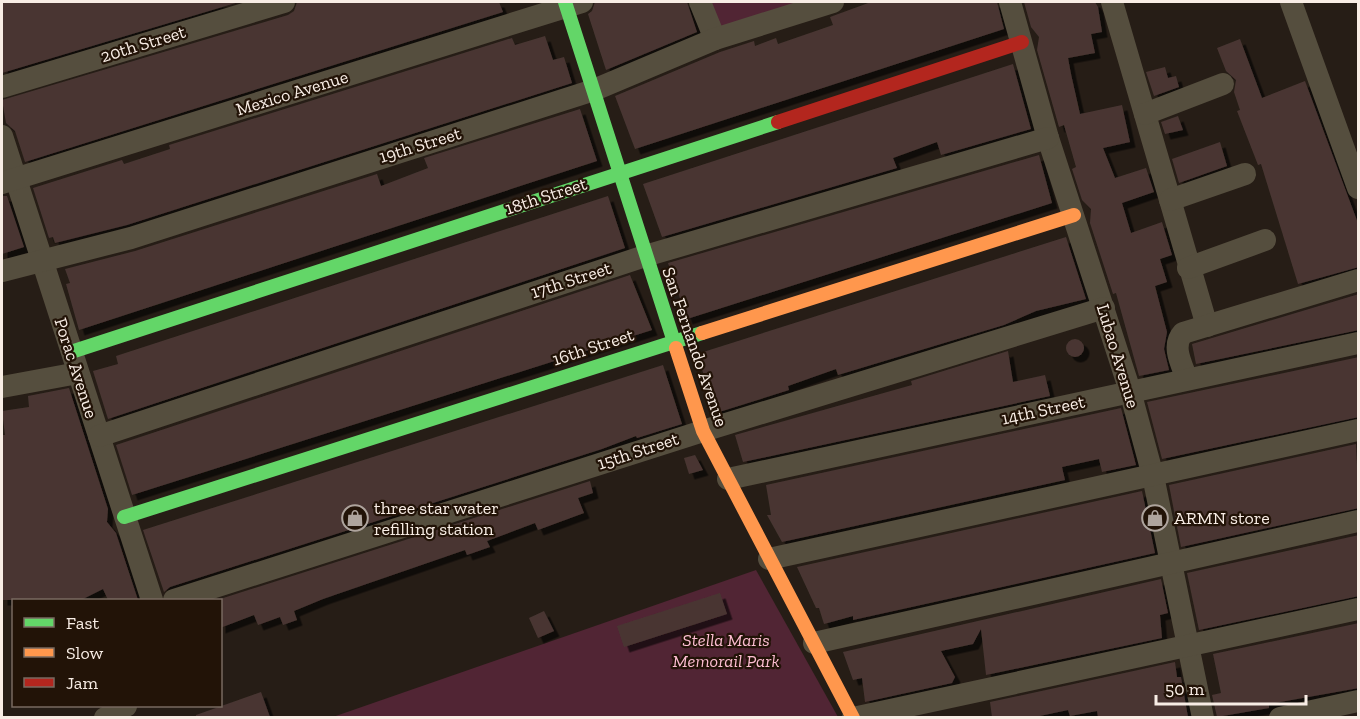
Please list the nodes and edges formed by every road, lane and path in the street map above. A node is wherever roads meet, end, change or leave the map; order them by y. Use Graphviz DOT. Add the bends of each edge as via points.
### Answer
graph roads {
  1 [pos="284,2"];
  2 [pos="700,2"];
  3 [pos="833,2"];
  4 [pos="1010,2"];
  5 [pos="1112,2"];
  6 [pos="1291,2"];
  7 [pos="571,3"];
  8 [pos="715,39"];
  9 [pos="1022,42"];
  10 [pos="1223,84"];
  11 [pos="2,87"];
  12 [pos="594,90"];
  13 [pos="1145,114"];
  14 [pos="2,136"];
  15 [pos="1048,138"];
  16 [pos="618,172"];
  17 [pos="1245,174"];
  18 [pos="9,181"];
  19 [pos="1359,188"];
  20 [pos="1170,200"];
  21 [pos="1074,215"];
  22 [pos="1265,240"];
  23 [pos="645,256"];
  24 [pos="41,259"];
  25 [pos="1188,268"];
  26 [pos="2,271"];
  27 [pos="1359,280"];
  28 [pos="1104,308"];
  29 [pos="1206,326"];
  30 [pos="674,340"];
  31 [pos="1359,343"];
  32 [pos="75,363"];
  33 [pos="1187,379"];
  34 [pos="2,387"];
  35 [pos="1130,391"];
  36 [pos="1359,430"];
  37 [pos="703,431"];
  38 [pos="99,436"];
  39 [pos="1153,476"];
  40 [pos="728,479"];
  41 [pos="124,517"];
  42 [pos="1359,521"];
  43 [pos="769,559"];
  44 [pos="1171,563"];
  45 [pos="152,599"];
  46 [pos="177,599"];
  47 [pos="1359,609"];
  48 [pos="814,643"];
  49 [pos="1187,648"];
  50 [pos="1359,701"];
  51 [pos="122,707"];
  52 [pos="105,717"];
  53 [pos="853,717"];
  54 [pos="1203,717"];
  55 [pos="1280,717"];
  1 -- 11 [label="street, 20th Street"];
  2 -- 8 [label="street"];
  3 -- 8 [label="street, 19th Street"];
  4 -- 9 [label="street, Lubao Avenue"];
  5 -- 13 [label="street"];
  6 -- 19 [label="street"];
  7 -- 12 [label="street, San Fernando Avenue"];
  7 -- 18 [label="street, Mexico Avenue"];
  8 -- 12 [label="street, 19th Street"];
  9 -- 15 [label="street, Lubao Avenue"];
  9 -- 16 [label="street, 18th Street"];
  10 -- 13 [label="street"];
  12 -- 16 [label="street, San Fernando Avenue"];
  12 -- 24 [label="street, 19th Street" via="131,238"];
  13 -- 20 [label="street"];
  14 -- 18 [label="street, Porac Avenue"];
  15 -- 21 [label="street, Lubao Avenue"];
  15 -- 23 [label="street, 17th Street"];
  16 -- 23 [label="street, San Fernando Avenue"];
  16 -- 32 [label="street, 18th Street"];
  17 -- 20 [label="street"];
  18 -- 24 [label="street, Porac Avenue"];
  20 -- 25 [label="street"];
  21 -- 28 [label="street, Lubao Avenue"];
  21 -- 30 [label="street, 16th Street"];
  22 -- 25 [label="street"];
  23 -- 30 [label="street, San Fernando Avenue"];
  23 -- 38 [label="street, 17th Street"];
  24 -- 26 [label="street, 19th Street"];
  24 -- 32 [label="street, Porac Avenue"];
  25 -- 29 [label="street"];
  27 -- 29 [label="street"];
  28 -- 35 [label="street, Lubao Avenue"];
  28 -- 37 [label="street, 15th Street"];
  29 -- 33 [label="street" via="1183,333 1177,339"];
  30 -- 37 [label="street, San Fernando Avenue"];
  30 -- 41 [label="street, 16th Street"];
  31 -- 33 [label="street, 14th Street"];
  32 -- 34 [label="street, 18th Street"];
  32 -- 38 [label="street, Porac Avenue"];
  33 -- 35 [label="street, 14th Street"];
  35 -- 39 [label="street, Lubao Avenue"];
  35 -- 40 [label="street, 14th Street"];
  36 -- 39 [label="street"];
  37 -- 40 [label="street, San Fernando Avenue"];
  37 -- 46 [label="street, 15th Street"];
  38 -- 41 [label="street, Porac Avenue"];
  39 -- 43 [label="street"];
  39 -- 44 [label="street, Lubao Avenue"];
  40 -- 43 [label="street, San Fernando Avenue"];
  41 -- 45 [label="street, Porac Avenue"];
  42 -- 44 [label="street"];
  43 -- 48 [label="street, San Fernando Avenue"];
  44 -- 48 [label="street"];
  44 -- 49 [label="street, Lubao Avenue"];
  47 -- 49 [label="street"];
  48 -- 53 [label="street, San Fernando Avenue"];
  49 -- 53 [label="street"];
  49 -- 54 [label="street, Lubao Avenue"];
  50 -- 55 [label="street"];
  51 -- 52 [label="street"];
}
